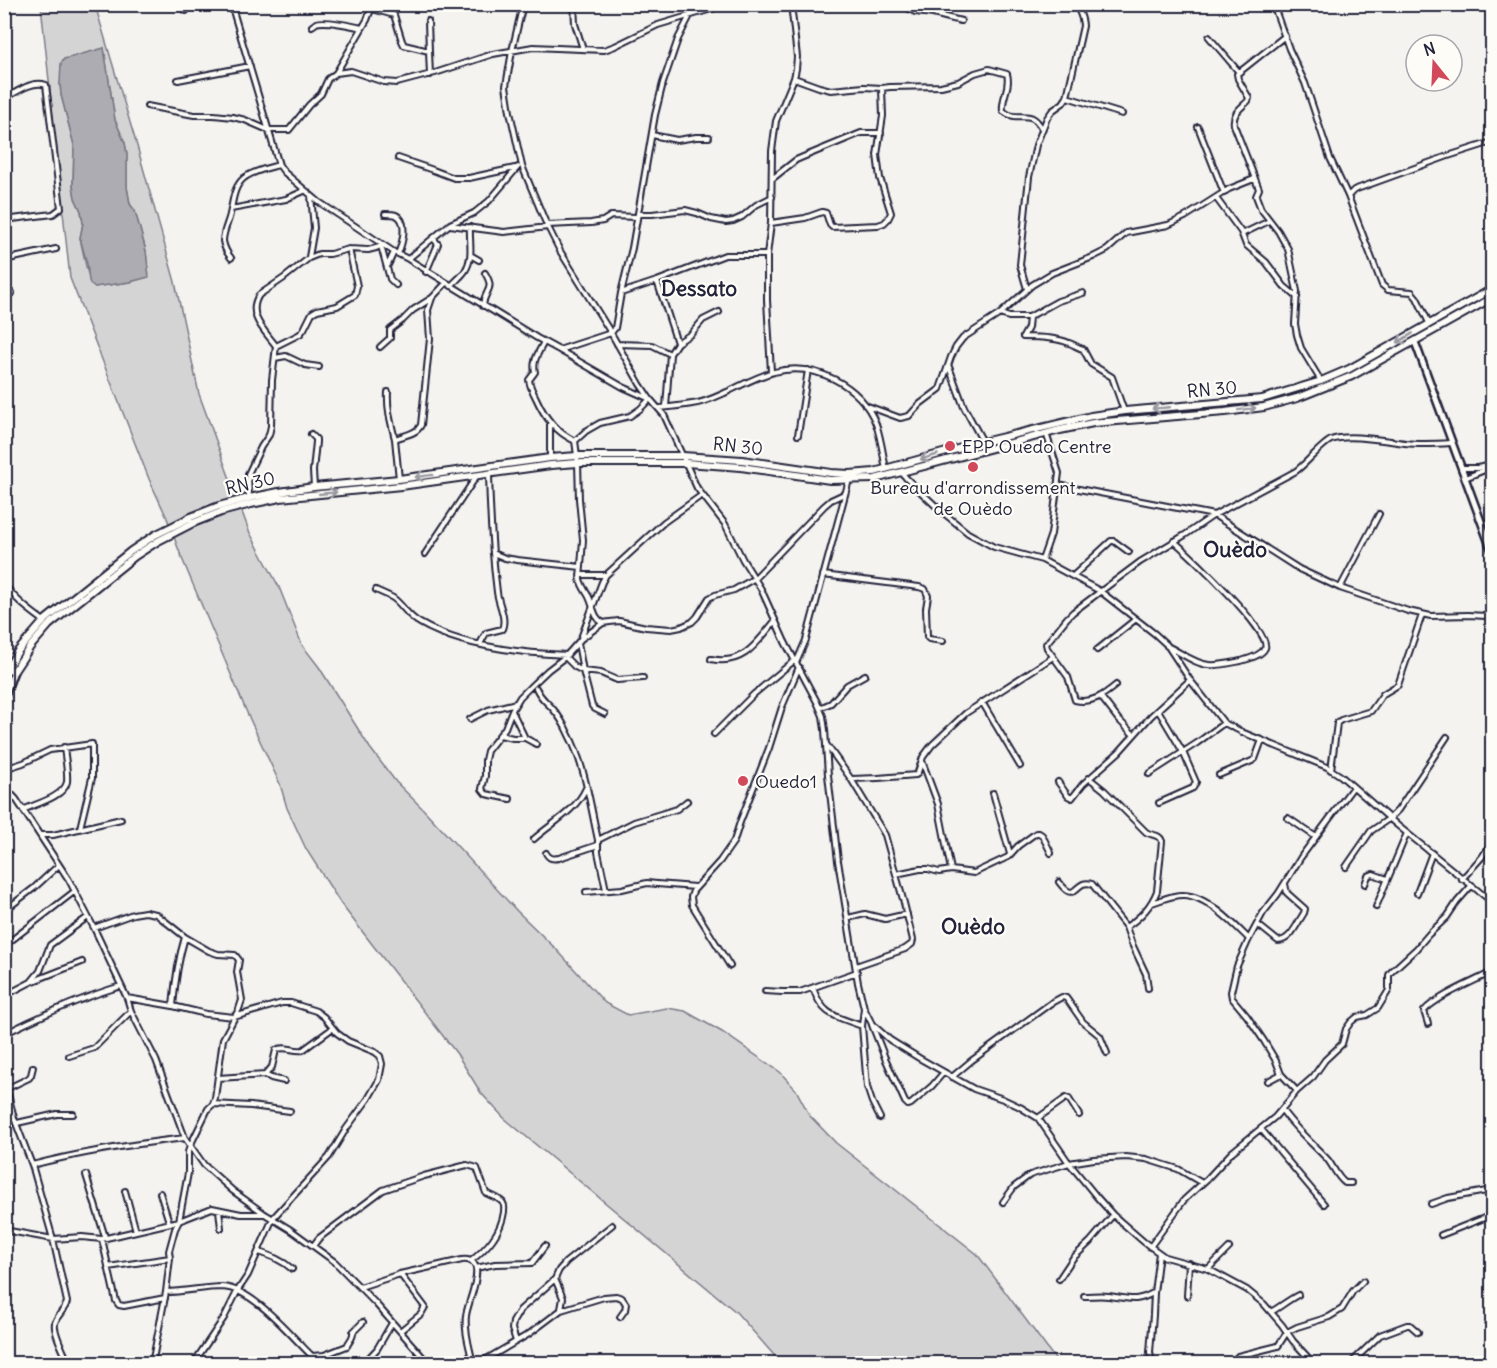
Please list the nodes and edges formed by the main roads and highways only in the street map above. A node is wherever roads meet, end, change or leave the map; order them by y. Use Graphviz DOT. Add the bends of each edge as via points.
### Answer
graph roads {
  1 [pos="1492,289"];
  2 [pos="1492,298"];
  3 [pos="685,459"];
  4 [pos="577,460"];
  5 [pos="10,665"];
  1 -- 3 [label="main road, RN 30 / RN 30, one-way" via="1349,369 1262,399 1091,416 874,472 831,473 742,460"];
  3 -- 2 [label="main road, RN 30, one-way" via="831,480 874,479 1093,423 1264,407 1352,376"];
  3 -- 4 [label="main road, RN 30"];
  5 -- 4 [label="main road, RN 30, one-way" via="49,625 110,575 158,541 221,512 280,498 476,477"];
  4 -- 5 [label="main road, RN 30 / RN 30, one-way" via="550,458 314,487 219,506 190,517 131,551 44,621"];
}
